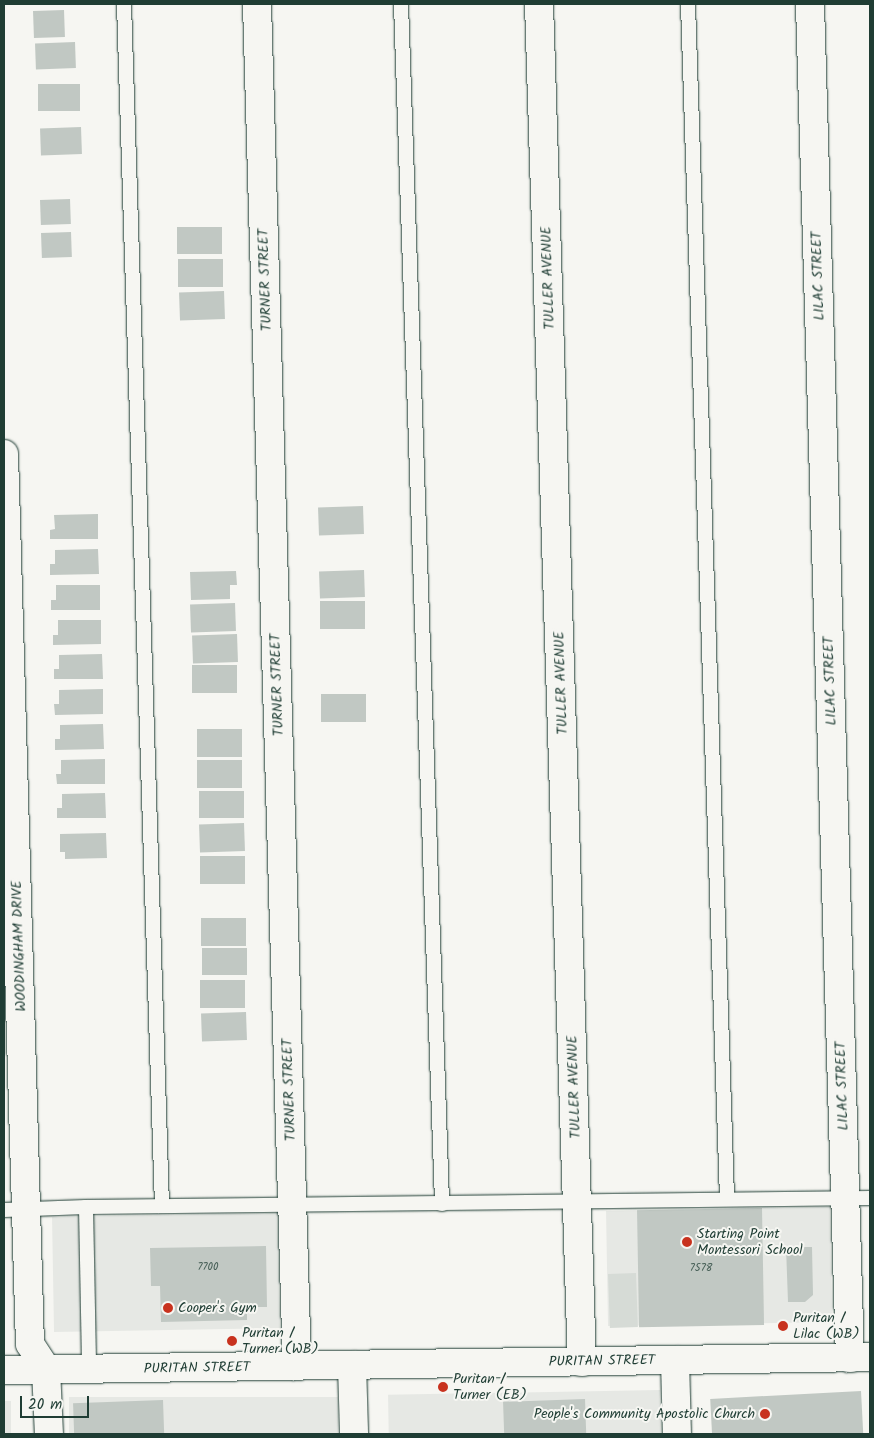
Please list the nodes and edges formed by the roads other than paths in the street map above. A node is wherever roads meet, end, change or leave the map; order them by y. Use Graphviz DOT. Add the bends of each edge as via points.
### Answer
graph roads {
  1 [pos="124,4"];
  2 [pos="258,4"];
  3 [pos="401,4"];
  4 [pos="539,4"];
  5 [pos="688,4"];
  6 [pos="810,4"];
  7 [pos="4,454"];
  8 [pos="858,1198"];
  9 [pos="727,1199"];
  10 [pos="578,1201"];
  11 [pos="292,1204"];
  12 [pos="442,1204"];
  13 [pos="162,1206"];
  14 [pos="86,1207"];
  15 [pos="15,1210"];
  16 [pos="860,1358"];
  17 [pos="675,1360"];
  18 [pos="582,1362"];
  19 [pos="352,1365"];
  20 [pos="297,1366"];
  21 [pos="46,1369"];
  22 [pos="89,1369"];
  23 [pos="4,1370"];
  24 [pos="49,1434"];
  25 [pos="354,1434"];
  26 [pos="677,1434"];
  1 -- 13 [label="lane"];
  2 -- 11 [label="street, TURNER STREET"];
  3 -- 12 [label="lane"];
  4 -- 10 [label="street, TULLER AVENUE"];
  5 -- 9 [label="lane"];
  6 -- 8 [label="street, LILAC STREET"];
  7 -- 15 [label="street, WOODINGHAM DRIVE"];
  8 -- 9 [label="lane"];
  8 -- 16 [label="street, LILAC STREET"];
  9 -- 10 [label="lane"];
  10 -- 12 [label="lane"];
  10 -- 18 [label="street, TULLER AVENUE"];
  11 -- 12 [label="lane"];
  11 -- 13 [label="lane"];
  11 -- 20 [label="street, TURNER STREET"];
  13 -- 14 [label="lane"];
  14 -- 15 [label="lane"];
  14 -- 22 [label="lane"];
  15 -- 21 [label="street, WOODINGHAM DRIVE" via="30,1344"];
  16 -- 17 [label="street, PURITAN STREET"];
  17 -- 18 [label="street, PURITAN STREET"];
  17 -- 26 [label="street"];
  18 -- 19 [label="street, PURITAN STREET"];
  19 -- 20 [label="street, PURITAN STREET"];
  19 -- 25 [label="street"];
  20 -- 22 [label="street, PURITAN STREET"];
  21 -- 22 [label="street, PURITAN STREET"];
  21 -- 23 [label="street, PURITAN STREET"];
  21 -- 24 [label="street, WOODINGHAM DRIVE"];
}
